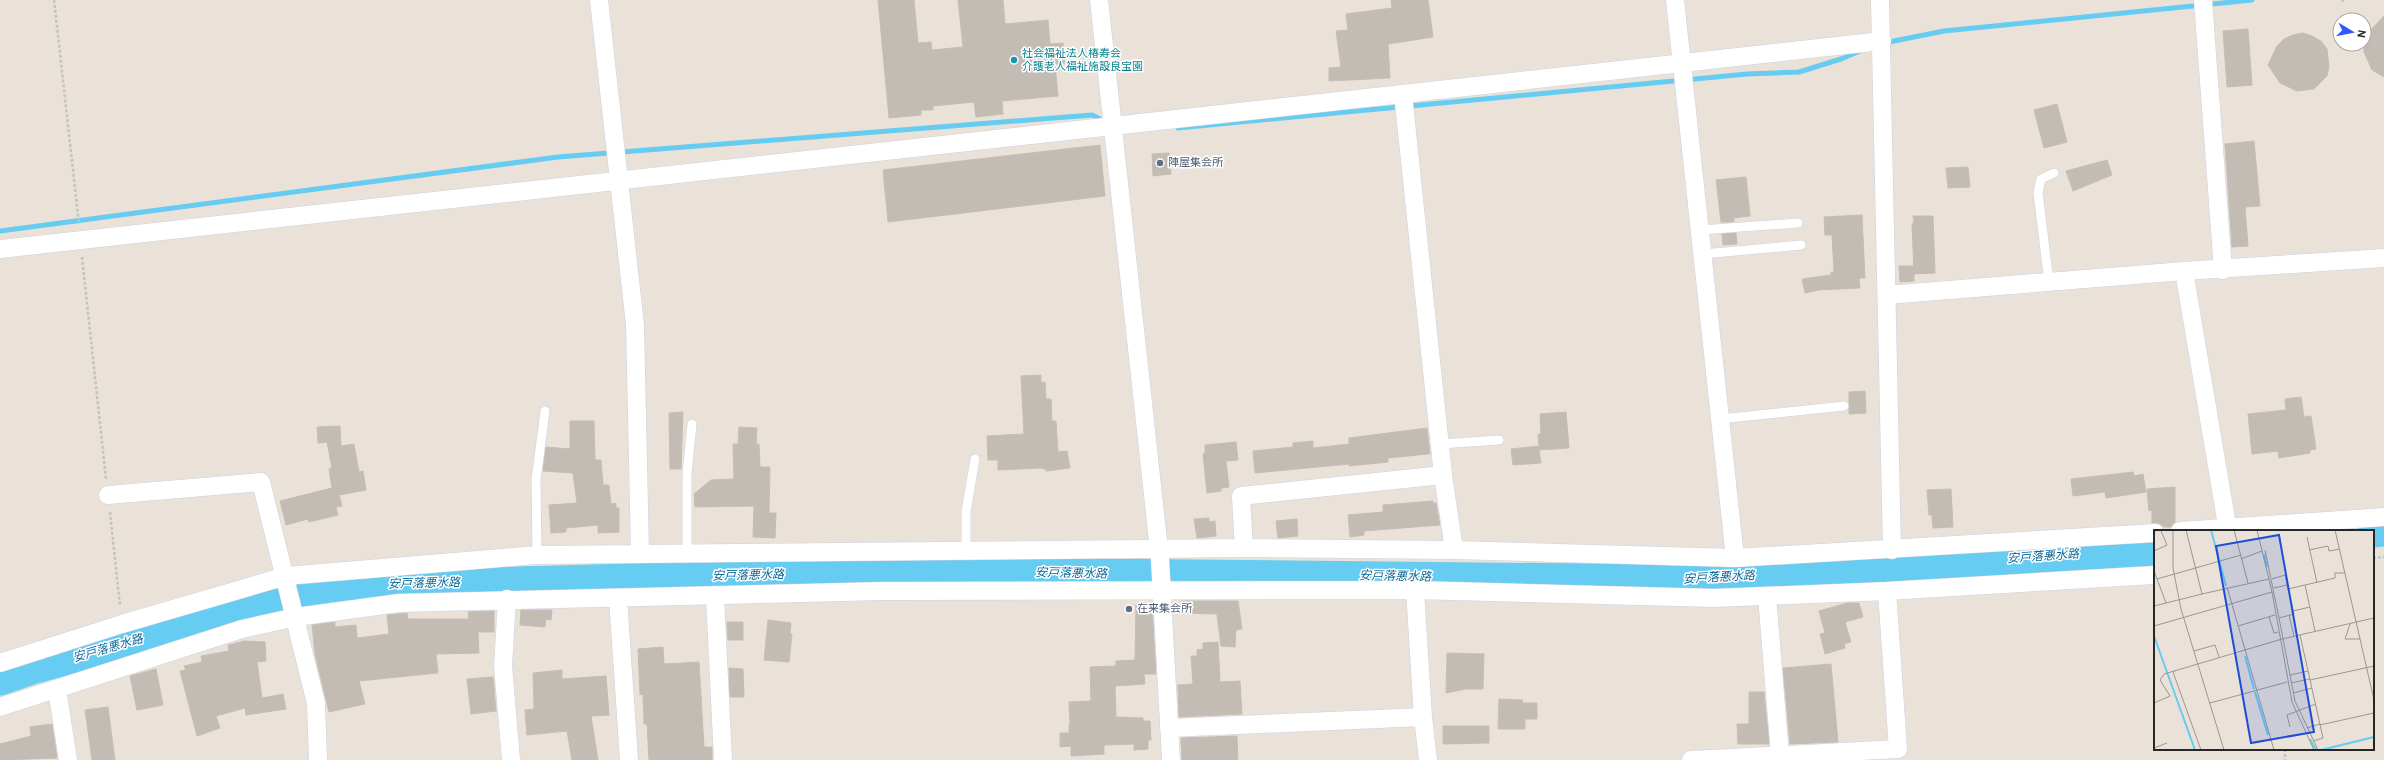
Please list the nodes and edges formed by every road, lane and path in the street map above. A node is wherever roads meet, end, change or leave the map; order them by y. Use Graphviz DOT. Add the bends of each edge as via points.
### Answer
graph roads {
  1 [pos="54,0"];
  2 [pos="599,0"];
  3 [pos="1099,0"];
  4 [pos="1675,0"];
  5 [pos="1880,0"];
  6 [pos="2203,0"];
  7 [pos="1882,41"];
  8 [pos="1682,64"];
  9 [pos="1403,94"];
  10 [pos="1112,128"];
  11 [pos="2054,173"];
  12 [pos="619,181"];
  13 [pos="1798,223"];
  14 [pos="1700,230"];
  15 [pos="81,240"];
  16 [pos="1801,245"];
  17 [pos="0,249"];
  18 [pos="1703,254"];
  19 [pos="2384,258"];
  20 [pos="2224,270"];
  21 [pos="2184,271"];
  22 [pos="2049,282"];
  23 [pos="1887,294"];
  24 [pos="1844,406"];
  25 [pos="545,411"];
  26 [pos="1720,419"];
  27 [pos="692,424"];
  28 [pos="1499,440"];
  29 [pos="1440,444"];
  30 [pos="975,459"];
  31 [pos="1443,475"];
  32 [pos="108,495"];
  33 [pos="2384,517"];
  34 [pos="2228,529"];
  35 [pos="2204,530"];
  36 [pos="2154,533"];
  37 [pos="1244,548"];
  38 [pos="1454,550"];
  39 [pos="1892,550"];
  40 [pos="966,551"];
  41 [pos="640,553"];
  42 [pos="687,553"];
  43 [pos="537,555"];
  44 [pos="1160,555"];
  45 [pos="2384,557"];
  46 [pos="1736,558"];
  47 [pos="2374,558"];
  48 [pos="2154,575"];
  49 [pos="287,581"];
  50 [pos="1163,588"];
  51 [pos="1416,590"];
  52 [pos="1887,591"];
  53 [pos="1766,596"];
  54 [pos="715,597"];
  55 [pos="618,598"];
  56 [pos="506,599"];
  57 [pos="295,614"];
  58 [pos="122,624"];
  59 [pos="0,663"];
  60 [pos="57,689"];
  61 [pos="0,707"];
  62 [pos="1423,717"];
  63 [pos="1169,728"];
  64 [pos="1780,756"];
  65 [pos="1731,759"];
  66 [pos="68,760"];
  67 [pos="318,760"];
  68 [pos="511,760"];
  69 [pos="629,760"];
  70 [pos="723,760"];
  71 [pos="1171,760"];
  72 [pos="1428,760"];
  73 [pos="1691,760"];
  1 -- 15 [label="path"];
  2 -- 12 [label="street"];
  3 -- 10 [label="street"];
  4 -- 8 [label="street"];
  5 -- 7 [label="street"];
  6 -- 20 [label="street"];
  7 -- 8 [label="street"];
  7 -- 23 [label="street"];
  8 -- 9 [label="street"];
  8 -- 14 [label="street"];
  9 -- 10 [label="street"];
  9 -- 29 [label="street"];
  10 -- 12 [label="street"];
  10 -- 44 [label="street"];
  11 -- 22 [label="lane" via="2041,180 2038,193"];
  12 -- 15 [label="street"];
  12 -- 41 [label="street" via="635,325"];
  13 -- 14 [label="lane"];
  14 -- 18 [label="street"];
  15 -- 17 [label="street"];
  15 -- 32 [label="path"];
  16 -- 18 [label="lane"];
  18 -- 26 [label="street"];
  19 -- 20 [label="street"];
  20 -- 21 [label="street"];
  21 -- 22 [label="street"];
  21 -- 34 [label="street"];
  22 -- 23 [label="street"];
  23 -- 39 [label="street"];
  24 -- 26 [label="lane"];
  25 -- 43 [label="lane" via="536,480"];
  26 -- 46 [label="street"];
  27 -- 42 [label="lane" via="687,474"];
  28 -- 29 [label="lane"];
  29 -- 31 [label="street"];
  30 -- 40 [label="lane" via="966,512"];
  31 -- 37 [label="street" via="1241,496"];
  31 -- 38 [label="street"];
  32 -- 49 [label="street" via="261,482"];
  32 -- 58 [label="path"];
  33 -- 34 [label="street"];
  34 -- 35 [label="street"];
  36 -- 39 [label="street"];
  37 -- 38 [label="street"];
  37 -- 44 [label="street"];
  38 -- 46 [label="street"];
  39 -- 46 [label="street"];
  40 -- 42 [label="street"];
  40 -- 44 [label="street"];
  41 -- 42 [label="street"];
  41 -- 43 [label="street"];
  43 -- 49 [label="street"];
  44 -- 50 [label="street"];
  45 -- 47 [label="path"];
  48 -- 52 [label="street"];
  49 -- 57 [label="street"];
  49 -- 58 [label="street"];
  50 -- 51 [label="street"];
  50 -- 54 [label="street" via="884,591"];
  50 -- 63 [label="street"];
  51 -- 53 [label="street" via="1715,598"];
  51 -- 62 [label="street"];
  52 -- 53 [label="street"];
  52 -- 64 [label="street" via="1898,749"];
  53 -- 64 [label="street"];
  54 -- 55 [label="street"];
  54 -- 70 [label="street"];
  55 -- 56 [label="street"];
  55 -- 69 [label="street"];
  56 -- 57 [label="street" via="399,603"];
  56 -- 68 [label="street" via="503,666"];
  57 -- 60 [label="street"];
  57 -- 67 [label="street" via="316,703"];
  58 -- 59 [label="street"];
  60 -- 61 [label="street"];
  60 -- 66 [label="street"];
  62 -- 63 [label="street"];
  62 -- 72 [label="street"];
  63 -- 71 [label="street"];
  64 -- 65 [label="street"];
  65 -- 73 [label="street"];
}
